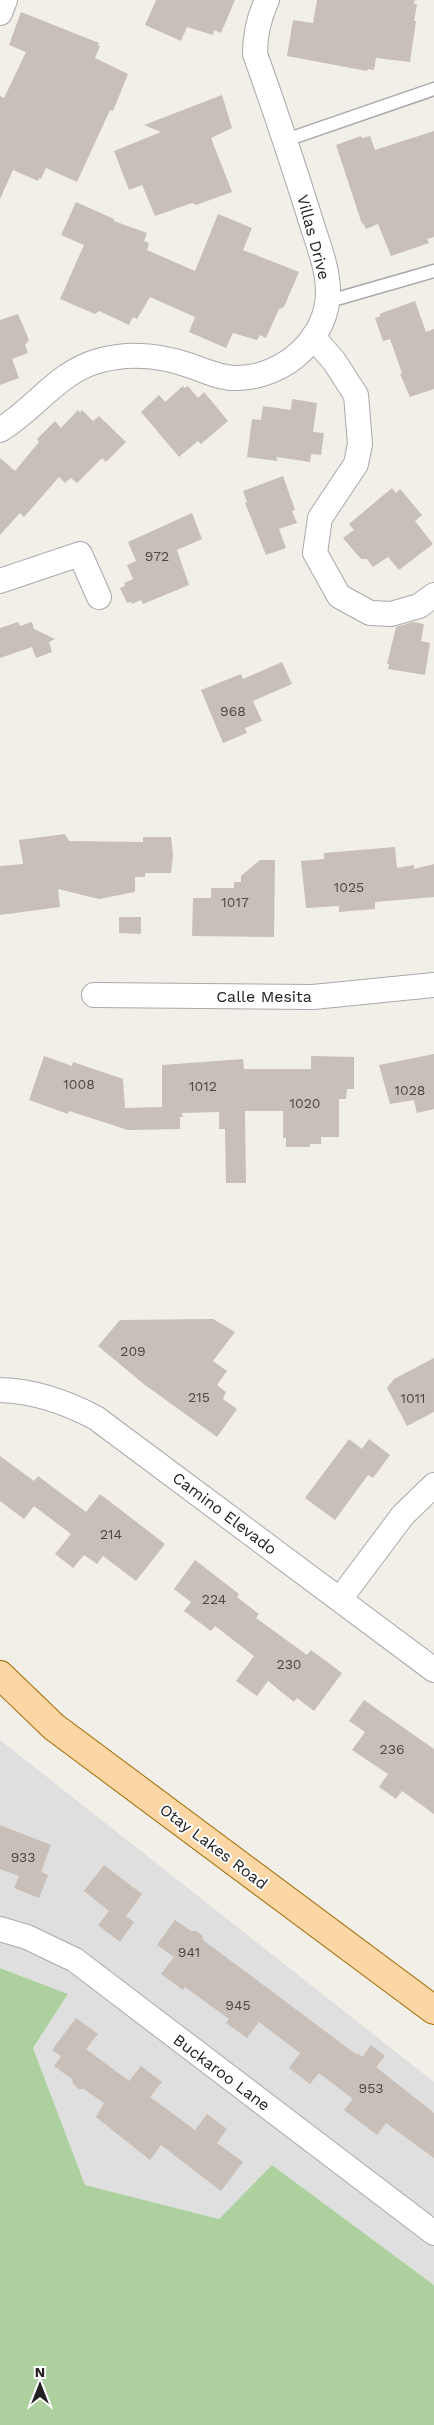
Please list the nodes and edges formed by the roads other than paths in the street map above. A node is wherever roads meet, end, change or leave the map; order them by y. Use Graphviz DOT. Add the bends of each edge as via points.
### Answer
graph roads {
  1 [pos="267,0"];
  2 [pos="434,89"];
  3 [pos="286,140"];
  4 [pos="434,271"];
  5 [pos="326,302"];
  6 [pos="313,337"];
  7 [pos="0,430"];
  8 [pos="0,581"];
  9 [pos="434,595"];
  10 [pos="99,597"];
  11 [pos="434,985"];
  12 [pos="94,995"];
  13 [pos="0,1390"];
  14 [pos="434,1485"];
  15 [pos="340,1599"];
  16 [pos="434,1670"];
  17 [pos="0,1675"];
  18 [pos="0,1929"];
  19 [pos="434,2010"];
  20 [pos="434,2233"];
  1 -- 3 [label="street, Villas Drive" via="255,39 255,54"];
  2 -- 3 [label="lane"];
  3 -- 5 [label="street, Villas Drive" via="327,274"];
  4 -- 5 [label="lane"];
  5 -- 6 [label="street, Villas Drive" via="321,323"];
  6 -- 7 [label="street, Villas Drive" via="304,349 280,368 236,379 159,356 128,355 97,361 58,382 17,420"];
  6 -- 9 [label="street" via="334,361 356,395 360,444 356,464 320,518 316,553 339,596 370,613 391,614 419,606"];
  8 -- 10 [label="street" via="80,554"];
  11 -- 12 [label="street, Calle Mesita" via="313,997"];
  13 -- 15 [label="street, Camino Elevado" via="54,1399 96,1418"];
  14 -- 15 [label="street" via="403,1515"];
  15 -- 16 [label="street, Camino Elevado"];
  17 -- 19 [label="main road, Otay Lakes Road" via="54,1727"];
  18 -- 20 [label="street, Buckaroo Lane" via="43,1944 75,1960"];
}
